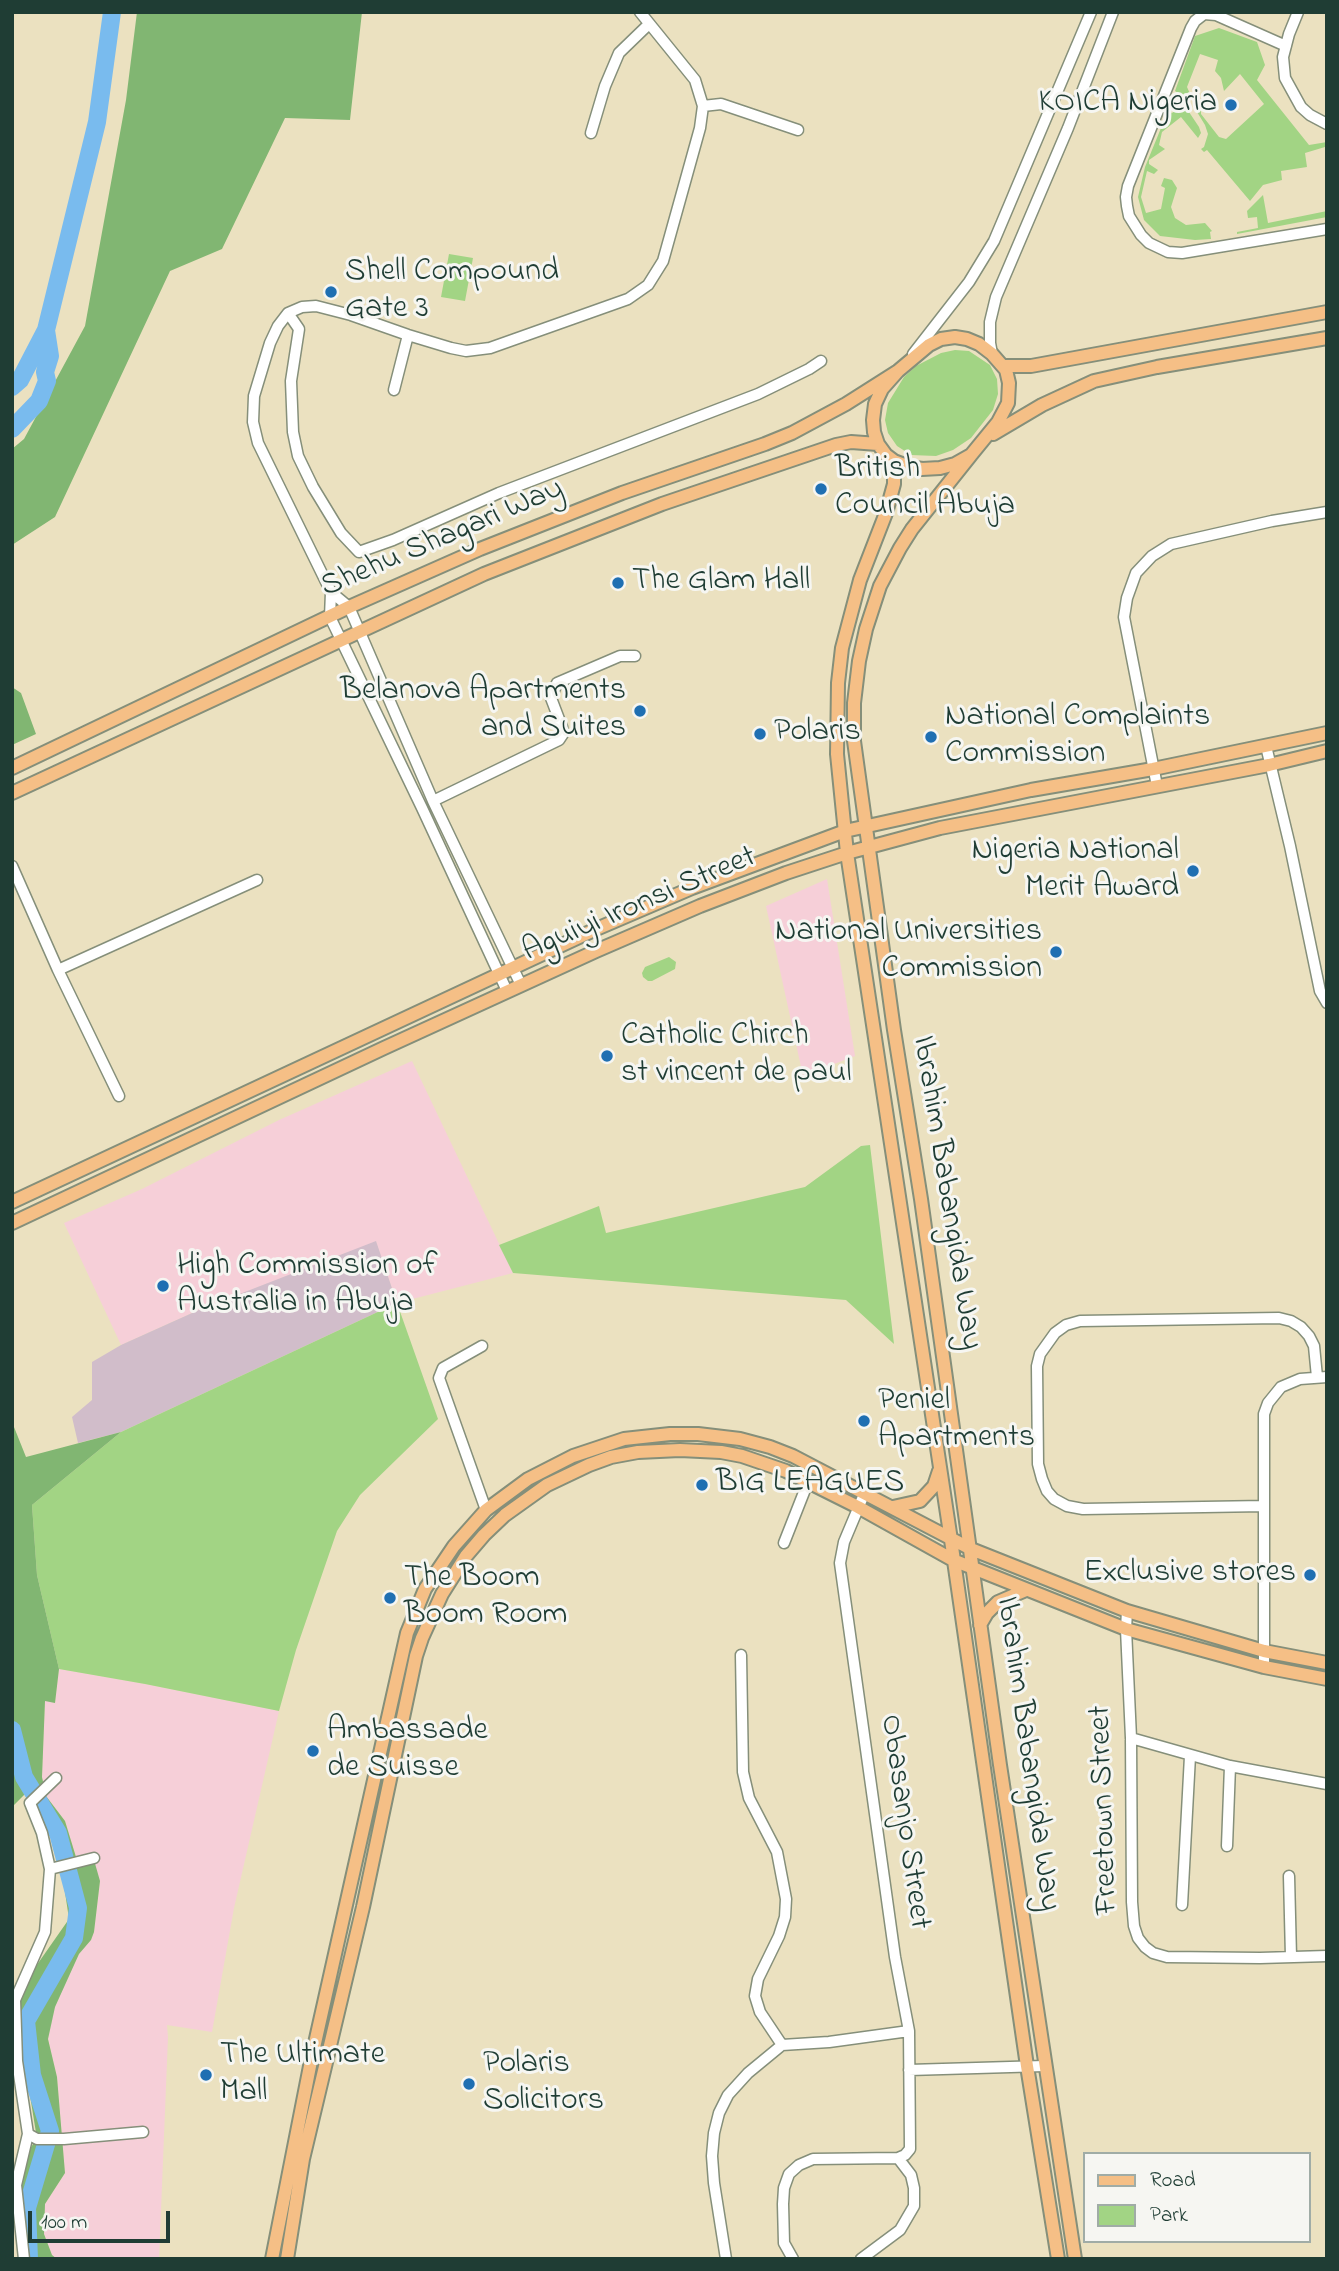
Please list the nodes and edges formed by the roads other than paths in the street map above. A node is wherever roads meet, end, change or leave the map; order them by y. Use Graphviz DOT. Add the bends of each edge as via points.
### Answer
graph roads {
  1 [pos="640,12"];
  2 [pos="1091,12"];
  3 [pos="1113,12"];
  4 [pos="1298,12"];
  5 [pos="649,24"];
  6 [pos="1286,47"];
  7 [pos="703,106"];
  8 [pos="1327,124"];
  9 [pos="798,130"];
  10 [pos="591,133"];
  11 [pos="1327,229"];
  12 [pos="1327,312"];
  13 [pos="288,313"];
  14 [pos="408,335"];
  15 [pos="1327,338"];
  16 [pos="992,354"];
  17 [pos="821,361"];
  18 [pos="1003,366"];
  19 [pos="902,367"];
  20 [pos="394,390"];
  21 [pos="987,438"];
  22 [pos="878,444"];
  23 [pos="971,455"];
  24 [pos="894,461"];
  25 [pos="1327,512"];
  26 [pos="331,592"];
  27 [pos="349,607"];
  28 [pos="330,617"];
  29 [pos="361,632"];
  30 [pos="341,642"];
  31 [pos="635,656"];
  32 [pos="1327,733"];
  33 [pos="1266,746"];
  34 [pos="1327,751"];
  35 [pos="1269,765"];
  36 [pos="12,768"];
  37 [pos="1153,769"];
  38 [pos="1157,786"];
  39 [pos="12,793"];
  40 [pos="433,800"];
  41 [pos="866,825"];
  42 [pos="845,831"];
  43 [pos="869,847"];
  44 [pos="847,853"];
  45 [pos="12,866"];
  46 [pos="257,880"];
  47 [pos="512,966"];
  48 [pos="58,970"];
  49 [pos="498,973"];
  50 [pos="521,985"];
  51 [pos="507,991"];
  52 [pos="1327,1003"];
  53 [pos="119,1096"];
  54 [pos="12,1202"];
  55 [pos="12,1223"];
  56 [pos="482,1346"];
  57 [pos="1322,1377"];
  58 [pos="940,1468"];
  59 [pos="808,1482"];
  60 [pos="865,1492"];
  61 [pos="1264,1506"];
  62 [pos="858,1507"];
  63 [pos="892,1507"];
  64 [pos="485,1510"];
  65 [pos="951,1540"];
  66 [pos="784,1543"];
  67 [pos="971,1549"];
  68 [pos="953,1560"];
  69 [pos="973,1569"];
  70 [pos="1026,1590"];
  71 [pos="1127,1611"];
  72 [pos="980,1625"];
  73 [pos="1126,1629"];
  74 [pos="1265,1651"];
  75 [pos="741,1655"];
  76 [pos="1327,1663"];
  77 [pos="1264,1667"];
  78 [pos="1327,1679"];
  79 [pos="1131,1738"];
  80 [pos="1190,1756"];
  81 [pos="1230,1766"];
  82 [pos="56,1778"];
  83 [pos="1327,1784"];
  84 [pos="1227,1846"];
  85 [pos="94,1858"];
  86 [pos="50,1869"];
  87 [pos="1289,1876"];
  88 [pos="1182,1905"];
  89 [pos="1327,1956"];
  90 [pos="1291,1957"];
  91 [pos="909,2031"];
  92 [pos="782,2045"];
  93 [pos="1027,2066"];
  94 [pos="1044,2066"];
  95 [pos="909,2070"];
  96 [pos="143,2132"];
  97 [pos="33,2136"];
  98 [pos="898,2158"];
  99 [pos="24,2259"];
  100 [pos="272,2259"];
  101 [pos="287,2259"];
  102 [pos="726,2259"];
  103 [pos="793,2259"];
  104 [pos="861,2259"];
  105 [pos="1058,2259"];
  106 [pos="1075,2259"];
  1 -- 5 [label="street"];
  2 -- 19 [label="street" via="994,241 969,282"];
  3 -- 16 [label="street" via="996,297 990,322"];
  4 -- 6 [label="street"];
  5 -- 7 [label="street" via="695,80"];
  5 -- 10 [label="street" via="616,59"];
  6 -- 8 [label="street" via="1283,67 1288,86 1301,107"];
  6 -- 11 [label="street" via="1216,15 1204,14 1195,21 1128,187 1126,206 1141,235 1168,252"];
  7 -- 9 [label="street" via="722,104"];
  7 -- 14 [label="street" via="663,261 648,285 628,299 490,348 466,351"];
  12 -- 18 [label="main road" via="1031,366"];
  13 -- 14 [label="street" via="316,306"];
  13 -- 17 [label="street" via="299,329 291,381 298,456 341,533 359,552 758,394"];
  13 -- 26 [label="street" via="278,326 260,373 253,422 258,443"];
  14 -- 20 [label="street"];
  15 -- 21 [label="main road" via="1094,381"];
  16 -- 18 [label="main road"];
  16 -- 19 [label="main road" via="967,339 941,339"];
  18 -- 21 [label="main road" via="1009,383 1008,403"];
  19 -- 22 [label="main road" via="875,404"];
  19 -- 27 [label="main road, Shehu Shagari Way" via="817,420 774,440 622,493"];
  21 -- 23 [label="main road"];
  22 -- 24 [label="main road"];
  22 -- 29 [label="main road, Shehu Shagari Way" via="836,445 662,504 484,574"];
  23 -- 24 [label="main road" via="940,468 922,469"];
  23 -- 41 [label="main road, Ibrahim Babangida Way" via="900,548 880,586 866,629 856,682 854,741"];
  24 -- 42 [label="main road, Ibrahim Babangida Way" via="894,484 850,615 838,683 837,754"];
  25 -- 37 [label="street" via="1171,544 1152,555 1136,573 1124,617"];
  26 -- 27 [label="street"];
  26 -- 28 [label="street"];
  27 -- 28 [label="main road, Shehu Shagari Way"];
  27 -- 29 [label="street"];
  28 -- 30 [label="street"];
  28 -- 36 [label="main road, Shehu Shagari Way"];
  29 -- 30 [label="main road, Shehu Shagari Way"];
  29 -- 40 [label="street"];
  30 -- 39 [label="main road, Shehu Shagari Way"];
  30 -- 49 [label="street"];
  31 -- 40 [label="street" via="620,656 557,683 551,698 562,727 559,740"];
  32 -- 33 [label="main road, Aguiyi Ironsi Street"];
  33 -- 35 [label="street"];
  33 -- 37 [label="main road, Aguiyi Ironsi Street"];
  34 -- 35 [label="main road, Aguiyi Ironsi Street"];
  35 -- 38 [label="main road, Aguiyi Ironsi Street"];
  35 -- 52 [label="street" via="1320,991"];
  37 -- 38 [label="street"];
  37 -- 41 [label="main road, Aguiyi Ironsi Street"];
  38 -- 43 [label="main road, Aguiyi Ironsi Street" via="940,828"];
  40 -- 47 [label="street"];
  41 -- 42 [label="main road, Aguiyi Ironsi Street"];
  41 -- 43 [label="main road, Ibrahim Babangida Way"];
  42 -- 44 [label="main road, Ibrahim Babangida Way"];
  42 -- 47 [label="main road, Aguiyi Ironsi Street" via="679,893"];
  43 -- 44 [label="main road, Aguiyi Ironsi Street"];
  43 -- 67 [label="main road, Ibrahim Babangida Way"];
  44 -- 50 [label="main road, Aguiyi Ironsi Street" via="700,906"];
  44 -- 58 [label="main road, Ibrahim Babangida Way"];
  45 -- 48 [label="street"];
  46 -- 48 [label="street"];
  47 -- 49 [label="main road, Aguiyi Ironsi Street"];
  47 -- 50 [label="street"];
  48 -- 53 [label="street"];
  49 -- 51 [label="street"];
  49 -- 54 [label="main road, Aguiyi Ironsi Street"];
  50 -- 51 [label="main road, Aguiyi Ironsi Street"];
  51 -- 55 [label="main road, Aguiyi Ironsi Street"];
  56 -- 64 [label="street" via="443,1368 439,1378"];
  57 -- 61 [label="street" via="1290,1382 1268,1403 1263,1425"];
  57 -- 61 [label="street" via="1309,1336 1301,1327 1279,1318 1080,1321 1055,1333 1040,1354 1038,1464 1054,1499 1083,1509"];
  58 -- 63 [label="main road" via="934,1486 920,1501"];
  58 -- 65 [label="main road, Ibrahim Babangida Way"];
  59 -- 62 [label="main road"];
  59 -- 66 [label="street"];
  59 -- 101 [label="main road" via="767,1463 721,1452 655,1450 611,1457 568,1474 526,1499 484,1535 452,1577 429,1619 416,1656 303,2159"];
  60 -- 62 [label="street, Obasanjo Street"];
  60 -- 63 [label="main road"];
  60 -- 64 [label="main road" via="770,1447 740,1438 670,1434 624,1439 573,1456 528,1479"];
  61 -- 74 [label="street"];
  62 -- 68 [label="main road"];
  62 -- 91 [label="street, Obasanjo Street" via="840,1563"];
  63 -- 65 [label="main road"];
  64 -- 100 [label="main road" via="425,1589 401,1654"];
  65 -- 67 [label="main road"];
  65 -- 68 [label="main road, Ibrahim Babangida Way"];
  67 -- 69 [label="main road, Ibrahim Babangida Way"];
  67 -- 71 [label="main road"];
  68 -- 69 [label="main road"];
  68 -- 93 [label="main road, Ibrahim Babangida Way"];
  69 -- 70 [label="main road"];
  69 -- 72 [label="main road, Ibrahim Babangida Way"];
  70 -- 72 [label="main road" via="998,1602"];
  70 -- 73 [label="main road"];
  71 -- 73 [label="street, Freetown Street"];
  71 -- 74 [label="main road"];
  72 -- 94 [label="main road, Ibrahim Babangida Way"];
  73 -- 77 [label="main road"];
  73 -- 79 [label="street, Freetown Street"];
  74 -- 76 [label="main road"];
  74 -- 77 [label="street"];
  75 -- 92 [label="street" via="743,1772 750,1798 777,1852 786,1899 779,1936 758,1979 755,1996 768,2027"];
  77 -- 78 [label="main road"];
  79 -- 80 [label="street"];
  79 -- 90 [label="street, Freetown Street" via="1132,1902 1138,1938 1153,1953 1167,1957"];
  80 -- 81 [label="street"];
  80 -- 88 [label="street"];
  81 -- 83 [label="street"];
  81 -- 84 [label="street"];
  82 -- 86 [label="street" via="30,1803"];
  85 -- 86 [label="street"];
  86 -- 97 [label="street" via="45,1932 15,2000 17,2061"];
  87 -- 90 [label="street"];
  89 -- 90 [label="street, Freetown Street"];
  91 -- 92 [label="street"];
  91 -- 95 [label="street, Obasanjo Street"];
  92 -- 102 [label="street" via="748,2073 719,2113 713,2169"];
  93 -- 94 [label="street"];
  93 -- 95 [label="street"];
  93 -- 105 [label="main road, Ibrahim Babangida Way"];
  94 -- 106 [label="main road, Ibrahim Babangida Way"];
  95 -- 98 [label="street, Obasanjo Street" via="910,2149"];
  96 -- 97 [label="street" via="64,2139"];
  97 -- 99 [label="street" via="16,2185"];
  98 -- 103 [label="street" via="813,2159 789,2174 784,2188 784,2243"];
  98 -- 104 [label="street" via="911,2175 914,2206 900,2230"];
}
